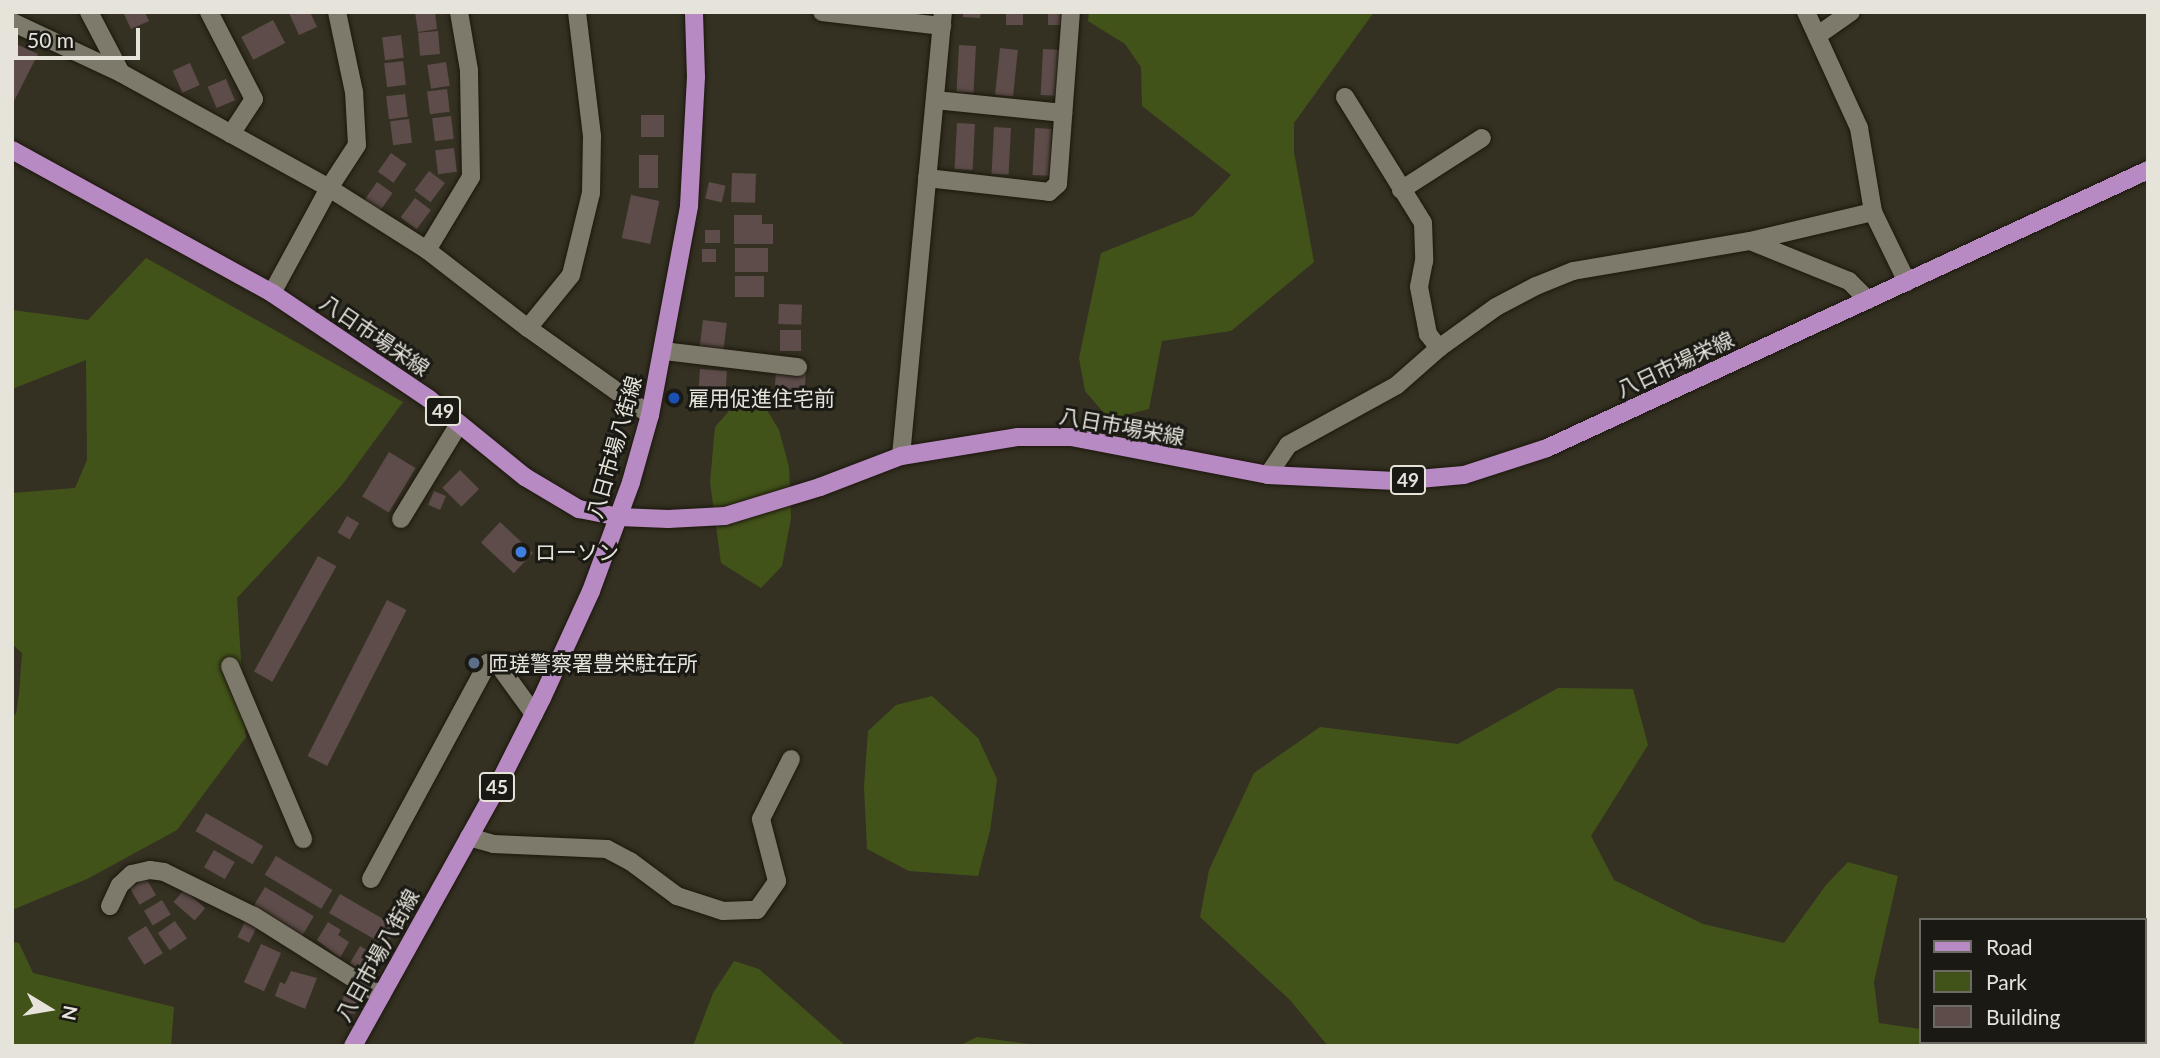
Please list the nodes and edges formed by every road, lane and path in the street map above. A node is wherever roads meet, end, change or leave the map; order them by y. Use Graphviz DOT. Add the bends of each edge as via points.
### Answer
graph roads {
  1 [pos="89,12"];
  2 [pos="209,12"];
  3 [pos="337,12"];
  4 [pos="460,12"];
  5 [pos="577,12"];
  6 [pos="694,12"];
  7 [pos="822,12"];
  8 [pos="1071,12"];
  9 [pos="1806,12"];
  10 [pos="1851,12"];
  11 [pos="942,19"];
  12 [pos="12,22"];
  13 [pos="1818,35"];
  14 [pos="121,73"];
  15 [pos="1345,97"];
  16 [pos="935,100"];
  17 [pos="1063,113"];
  18 [pos="231,134"];
  19 [pos="1482,138"];
  20 [pos="12,150"];
  21 [pos="2148,170"];
  22 [pos="928,178"];
  23 [pos="329,188"];
  24 [pos="1401,190"];
  25 [pos="1873,212"];
  26 [pos="1750,241"];
  27 [pos="427,250"];
  28 [pos="1907,282"];
  29 [pos="272,293"];
  30 [pos="1868,300"];
  31 [pos="528,328"];
  32 [pos="1439,348"];
  33 [pos="663,351"];
  34 [pos="799,367"];
  35 [pos="650,415"];
  36 [pos="459,424"];
  37 [pos="901,456"];
  38 [pos="1268,475"];
  39 [pos="619,517"];
  40 [pos="401,519"];
  41 [pos="230,666"];
  42 [pos="534,714"];
  43 [pos="791,759"];
  44 [pos="469,837"];
  45 [pos="303,839"];
  46 [pos="371,879"];
  47 [pos="110,906"];
  48 [pos="381,996"];
  49 [pos="353,1046"];
  1 -- 14 [label="street"];
  2 -- 18 [label="street" via="254,99"];
  3 -- 23 [label="street" via="354,92 357,145"];
  4 -- 27 [label="street" via="469,70 471,177"];
  5 -- 31 [label="street" via="592,136 591,193 571,275"];
  6 -- 33 [label="main road, 八日市場八街線 / 45" via="696,89 689,206"];
  7 -- 11 [label="street"];
  8 -- 17 [label="street"];
  9 -- 13 [label="street"];
  10 -- 13 [label="street"];
  11 -- 16 [label="street"];
  12 -- 14 [label="street"];
  13 -- 25 [label="street" via="1859,128"];
  14 -- 18 [label="street"];
  15 -- 24 [label="street"];
  16 -- 17 [label="street"];
  16 -- 22 [label="street"];
  17 -- 22 [label="street" via="1058,184 1049,192"];
  18 -- 23 [label="street"];
  19 -- 24 [label="street"];
  20 -- 29 [label="main road, 八日市場栄線 / 49"];
  21 -- 28 [label="main road, 八日市場栄線 / 49"];
  22 -- 37 [label="street"];
  23 -- 27 [label="street"];
  23 -- 29 [label="street"];
  24 -- 32 [label="street" via="1423,223 1419,287 1428,334"];
  25 -- 26 [label="street"];
  25 -- 28 [label="street"];
  26 -- 30 [label="street" via="1849,281"];
  26 -- 32 [label="street" via="1573,271 1496,307"];
  27 -- 31 [label="street"];
  28 -- 30 [label="main road, 八日市場栄線 / 49"];
  29 -- 36 [label="main road, 八日市場栄線 / 49"];
  30 -- 38 [label="main road, 八日市場栄線 / 49" via="1547,449 1464,475 1396,481"];
  31 -- 35 [label="street"];
  32 -- 38 [label="street" via="1387,392 1288,445"];
  33 -- 34 [label="street"];
  33 -- 35 [label="main road, 八日市場八街線 / 45"];
  35 -- 39 [label="main road, 八日市場八街線 / 45"];
  36 -- 39 [label="main road, 八日市場栄線 / 49" via="525,477 579,509"];
  36 -- 40 [label="street"];
  37 -- 38 [label="main road, 八日市場栄線 / 49" via="1018,437 1070,437"];
  37 -- 39 [label="main road, 八日市場栄線 / 49" via="724,516"];
  39 -- 42 [label="main road, 八日市場八街線 / 45" via="591,591"];
  41 -- 45 [label="street"];
  42 -- 44 [label="main road, 八日市場八街線 / 45"];
  42 -- 46 [label="street" via="497,663 488,663"];
  43 -- 44 [label="street" via="761,819 777,881 757,911 723,911 677,896 607,849 493,844"];
  44 -- 48 [label="main road, 八日市場八街線 / 45"];
  47 -- 48 [label="street" via="120,885 132,874 164,872 254,916"];
  48 -- 49 [label="main road, 八日市場八街線 / 45"];
}
